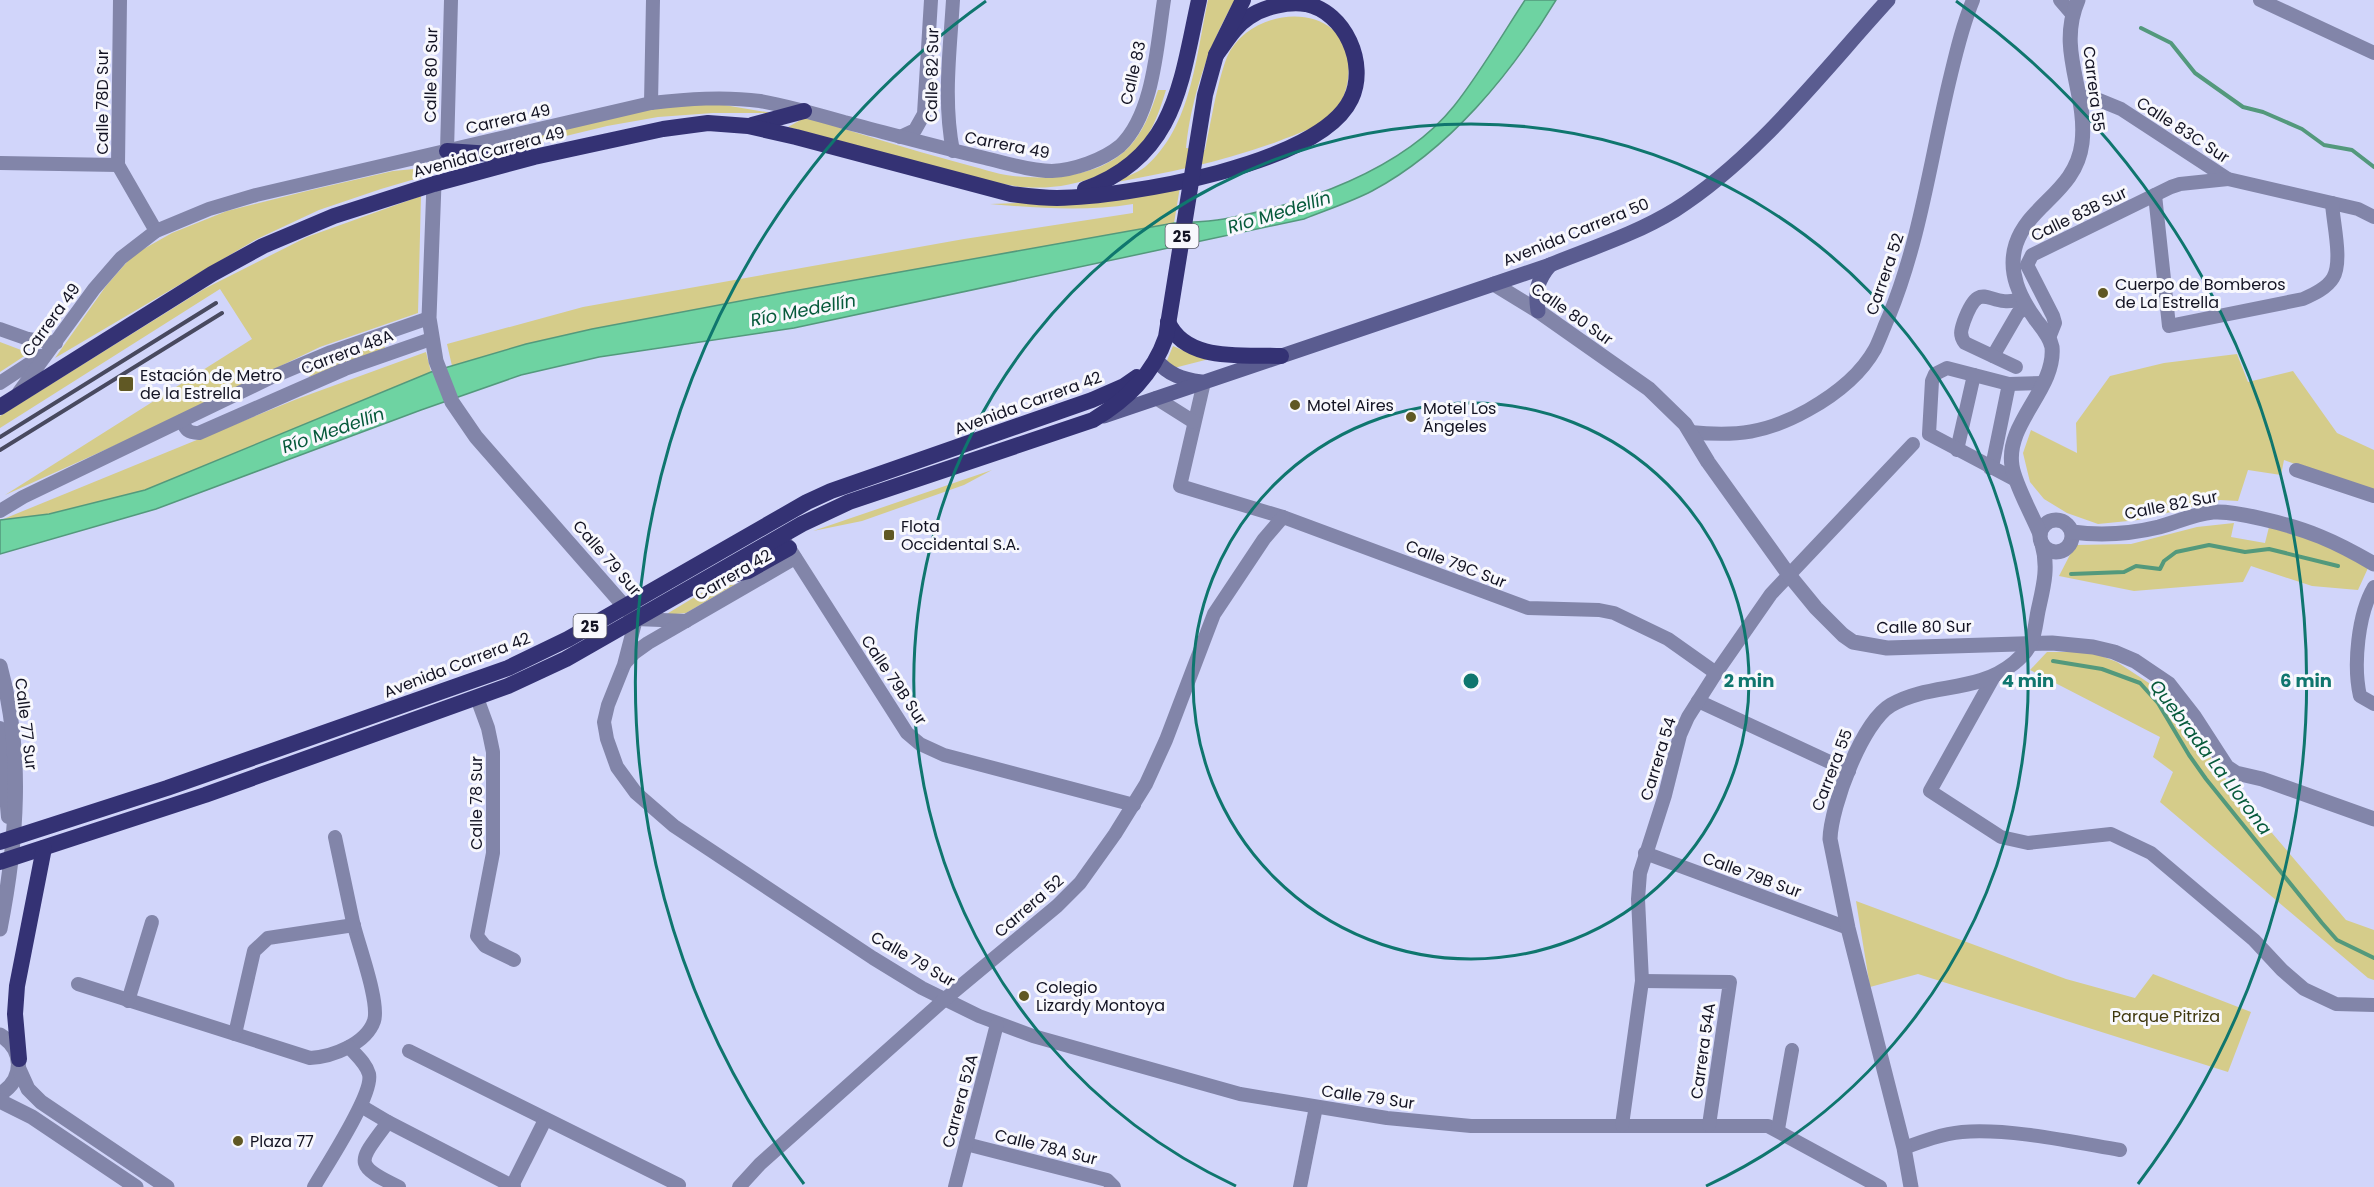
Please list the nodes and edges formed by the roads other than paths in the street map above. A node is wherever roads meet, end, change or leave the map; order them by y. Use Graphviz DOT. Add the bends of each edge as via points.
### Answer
graph roads {
  1 [pos="120,0"];
  2 [pos="451,0"];
  3 [pos="652,0"];
  4 [pos="931,0"];
  5 [pos="953,0"];
  6 [pos="1164,0"];
  7 [pos="1199,0"];
  8 [pos="1243,0"];
  9 [pos="1888,0"];
  10 [pos="1973,0"];
  11 [pos="2060,0"];
  12 [pos="2260,0"];
  13 [pos="2075,7"];
  14 [pos="2374,53"];
  15 [pos="1216,55"];
  16 [pos="2079,96"];
  17 [pos="651,102"];
  18 [pos="804,111"];
  19 [pos="748,126"];
  20 [pos="900,137"];
  21 [pos="447,151"];
  22 [pos="953,151"];
  23 [pos="534,157"];
  24 [pos="0,163"];
  25 [pos="1086,164"];
  26 [pos="118,165"];
  27 [pos="2228,179"];
  28 [pos="434,184"];
  29 [pos="2155,195"];
  30 [pos="1031,197"];
  31 [pos="2332,203"];
  32 [pos="2374,217"];
  33 [pos="156,231"];
  34 [pos="1550,265"];
  35 [pos="1494,284"];
  36 [pos="2024,303"];
  37 [pos="1538,310"];
  38 [pos="429,318"];
  39 [pos="1168,322"];
  40 [pos="0,329"];
  41 [pos="386,333"];
  42 [pos="2049,338"];
  43 [pos="431,339"];
  44 [pos="56,343"];
  45 [pos="392,352"];
  46 [pos="1281,356"];
  47 [pos="1992,356"];
  48 [pos="1156,360"];
  49 [pos="2016,367"];
  50 [pos="1974,375"];
  51 [pos="1204,382"];
  52 [pos="0,383"];
  53 [pos="2043,383"];
  54 [pos="2010,384"];
  55 [pos="16,397"];
  56 [pos="1156,398"];
  57 [pos="0,407"];
  58 [pos="1093,420"];
  59 [pos="182,421"];
  60 [pos="1194,422"];
  61 [pos="1690,432"];
  62 [pos="1912,444"];
  63 [pos="1957,450"];
  64 [pos="1990,468"];
  65 [pos="2296,470"];
  66 [pos="2016,480"];
  67 [pos="2374,496"];
  68 [pos="2026,501"];
  69 [pos="0,511"];
  70 [pos="1283,517"];
  71 [pos="2057,519"];
  72 [pos="2072,532"];
  73 [pos="2041,539"];
  74 [pos="788,547"];
  75 [pos="760,548"];
  76 [pos="2065,550"];
  77 [pos="697,563"];
  78 [pos="2374,564"];
  79 [pos="2046,572"];
  80 [pos="1790,575"];
  81 [pos="695,585"];
  82 [pos="2374,587"];
  83 [pos="624,606"];
  84 [pos="636,619"];
  85 [pos="687,621"];
  86 [pos="2031,642"];
  87 [pos="624,665"];
  88 [pos="0,666"];
  89 [pos="1716,673"];
  90 [pos="1993,678"];
  91 [pos="477,698"];
  92 [pos="1698,701"];
  93 [pos="2374,704"];
  94 [pos="0,728"];
  95 [pos="1849,771"];
  96 [pos="1134,805"];
  97 [pos="2374,819"];
  98 [pos="335,837"];
  99 [pos="4,841"];
  100 [pos="44,848"];
  101 [pos="1645,853"];
  102 [pos="0,862"];
  103 [pos="153,922"];
  104 [pos="354,925"];
  105 [pos="1848,927"];
  106 [pos="0,929"];
  107 [pos="514,960"];
  108 [pos="1642,981"];
  109 [pos="78,984"];
  110 [pos="945,999"];
  111 [pos="128,1001"];
  112 [pos="2374,1005"];
  113 [pos="997,1024"];
  114 [pos="0,1034"];
  115 [pos="235,1034"];
  116 [pos="349,1047"];
  117 [pos="1792,1050"];
  118 [pos="410,1051"];
  119 [pos="19,1064"];
  120 [pos="0,1094"];
  121 [pos="0,1101"];
  122 [pos="361,1106"];
  123 [pos="1316,1107"];
  124 [pos="545,1120"];
  125 [pos="388,1122"];
  126 [pos="1622,1125"];
  127 [pos="1709,1125"];
  128 [pos="1778,1130"];
  129 [pos="966,1144"];
  130 [pos="1904,1148"];
  131 [pos="2120,1150"];
  132 [pos="679,1185"];
  133 [pos="513,1186"];
  134 [pos="136,1187"];
  135 [pos="167,1187"];
  136 [pos="314,1187"];
  137 [pos="399,1187"];
  138 [pos="740,1187"];
  139 [pos="955,1187"];
  140 [pos="1114,1187"];
  141 [pos="1300,1187"];
  142 [pos="1880,1187"];
  143 [pos="1911,1187"];
  1 -- 26 [label="street, Calle 78D Sur"];
  2 -- 21 [label="street, Calle 80 Sur"];
  3 -- 17 [label="street"];
  4 -- 20 [label="street, Calle 82 Sur" via="924,114 915,130"];
  5 -- 22 [label="street, Calle 82 Sur" via="948,127"];
  6 -- 25 [label="street, Calle 83" via="1153,71 1140,116 1119,147"];
  7 -- 30 [label="highway" via="1175,103 1146,151 1127,169 1104,182 1077,192"];
  8 -- 15 [label="highway, 25"];
  9 -- 34 [label="main road, Avenida Carrera 50" via="1776,123 1707,187 1639,229"];
  10 -- 61 [label="street, Carrera 52" via="1963,26 1904,280 1875,350 1833,396 1799,415 1754,432"];
  11 -- 13 [label="street"];
  12 -- 14 [label="street"];
  13 -- 16 [label="street, Carrera 55" via="2069,46"];
  15 -- 30 [label="highway" via="1248,17 1268,7 1306,4 1336,22 1353,49 1356,66 1352,99 1341,116 1301,142 1209,176 1073,197"];
  15 -- 39 [label="highway, 25" via="1195,149"];
  16 -- 27 [label="street, Calle 83C Sur" via="2121,109"];
  16 -- 36 [label="street, Carrera 55" via="2083,141 2076,167 2058,193 2022,231 2016,245 2014,265"];
  17 -- 18 [label="street, Carrera 49" via="725,98"];
  17 -- 21 [label="street, Carrera 49"];
  18 -- 19 [label="highway"];
  18 -- 20 [label="street, Carrera 49"];
  19 -- 23 [label="highway, Avenida Carrera 49" via="684,125"];
  19 -- 30 [label="highway, Avenida Carrera 49"];
  20 -- 22 [label="street, Carrera 49"];
  21 -- 23 [label="highway"];
  21 -- 33 [label="street, Carrera 49" via="256,195"];
  22 -- 25 [label="street, Carrera 49" via="1052,171"];
  23 -- 28 [label="highway, Avenida Carrera 49"];
  24 -- 26 [label="street"];
  26 -- 33 [label="street, Calle 78D Sur"];
  27 -- 29 [label="street, Calle 83B Sur" via="2180,184"];
  27 -- 31 [label="street, Calle 83C Sur"];
  28 -- 38 [label="street, Calle 79 Sur"];
  28 -- 55 [label="highway, Avenida Carrera 49" via="334,216 263,246"];
  29 -- 31 [label="street" via="2169,326 2303,299 2322,290 2333,279 2338,266"];
  29 -- 42 [label="street, Calle 83B Sur" via="2028,259 2027,265 2053,316 2055,324"];
  31 -- 32 [label="street, Calle 83C Sur" via="2358,208"];
  33 -- 44 [label="street, Carrera 49" via="121,258"];
  34 -- 35 [label="main road, Avenida Carrera 50"];
  34 -- 37 [label="main road" via="1538,284"];
  35 -- 37 [label="street, Calle 80 Sur"];
  35 -- 46 [label="main road, Avenida Carrera 50"];
  36 -- 42 [label="street, Carrera 55"];
  36 -- 47 [label="street"];
  36 -- 47 [label="street" via="1997,302 1985,296 1976,297 1970,304 1961,337 1965,343"];
  37 -- 61 [label="street, Calle 80 Sur" via="1589,352 1649,389"];
  38 -- 41 [label="street, Carrera 48A"];
  38 -- 43 [label="street, Calle 79 Sur"];
  39 -- 46 [label="highway" via="1179,340 1201,350"];
  39 -- 48 [label="highway, 25"];
  40 -- 44 [label="street"];
  41 -- 45 [label="street"];
  41 -- 59 [label="street, Carrera 48A" via="293,368"];
  42 -- 53 [label="street" via="2052,349"];
  43 -- 45 [label="street, Carrera 48A"];
  43 -- 83 [label="street, Calle 79 Sur" via="452,402 463,420"];
  44 -- 52 [label="street"];
  44 -- 55 [label="street, Carrera 49"];
  45 -- 59 [label="street, Carrera 48A" via="296,389 199,433 186,430"];
  46 -- 51 [label="main road, Avenida Carrera 50"];
  47 -- 49 [label="street"];
  48 -- 51 [label="main road" via="1175,376"];
  48 -- 58 [label="highway, Avenida Carrera 42 / 25" via="1126,398"];
  48 -- 77 [label="highway, Avenida Carrera 42 / 25" via="1124,386 1092,400 823,495"];
  50 -- 54 [label="street"];
  50 -- 63 [label="street"];
  50 -- 63 [label="street" via="1947,368 1935,374 1932,381 1929,434"];
  51 -- 56 [label="main road, Avenida Carrera 50"];
  51 -- 60 [label="street"];
  53 -- 54 [label="street"];
  53 -- 66 [label="street" via="2014,441 2012,466"];
  54 -- 64 [label="street"];
  55 -- 57 [label="highway, Avenida Carrera 49"];
  56 -- 58 [label="main road, Avenida Carrera 50"];
  56 -- 60 [label="street"];
  58 -- 74 [label="highway, Avenida Carrera 42 / 25" via="849,502"];
  59 -- 69 [label="street, Carrera 48A"];
  60 -- 70 [label="street, Calle 79C Sur" via="1180,486"];
  61 -- 80 [label="street, Calle 80 Sur"];
  62 -- 80 [label="street, Carrera 54"];
  63 -- 64 [label="street"];
  64 -- 66 [label="street"];
  65 -- 67 [label="street"];
  66 -- 68 [label="street"];
  68 -- 71 [label="street"];
  68 -- 73 [label="street"];
  70 -- 89 [label="street, Calle 79C Sur" via="1528,608 1614,613 1668,639"];
  70 -- 96 [label="street, Carrera 52" via="1214,614 1166,740"];
  71 -- 72 [label="street" via="2067,523"];
  71 -- 73 [label="street" via="2045,524"];
  72 -- 76 [label="street" via="2072,542"];
  72 -- 78 [label="street, Calle 82 Sur" via="2127,533 2193,516 2229,512 2308,530"];
  73 -- 76 [label="street" via="2051,551"];
  73 -- 79 [label="street"];
  74 -- 75 [label="highway, Avenida Carrera 42 / 25"];
  74 -- 81 [label="highway" via="748,571"];
  74 -- 85 [label="street, Carrera 42"];
  74 -- 96 [label="street, Calle 79B Sur" via="907,733 920,744 944,755"];
  75 -- 77 [label="highway"];
  75 -- 81 [label="highway, Avenida Carrera 42 / 25"];
  76 -- 79 [label="street"];
  77 -- 83 [label="highway, Avenida Carrera 42 / 25"];
  79 -- 86 [label="street"];
  80 -- 86 [label="street, Calle 80 Sur" via="1816,608 1853,642 1887,648"];
  80 -- 89 [label="street, Carrera 54" via="1771,594"];
  81 -- 84 [label="highway, Avenida Carrera 42 / 25"];
  82 -- 93 [label="street" via="2367,598 2360,633 2358,687 2360,696"];
  83 -- 84 [label="street, Calle 79 Sur"];
  83 -- 99 [label="highway, Avenida Carrera 42 / 25" via="558,644 484,677"];
  84 -- 85 [label="street, Carrera 42"];
  84 -- 87 [label="street, Calle 79 Sur"];
  84 -- 91 [label="highway, Avenida Carrera 42 / 25" via="535,674"];
  85 -- 87 [label="street, Carrera 42" via="640,648"];
  86 -- 90 [label="street, Carrera 55" via="2020,657"];
  86 -- 97 [label="street, Calle 80 Sur" via="2093,647 2135,661 2169,684 2227,767 2236,773"];
  87 -- 110 [label="street, Calle 79 Sur" via="604,722 617,767 636,794 674,826 890,969"];
  88 -- 106 [label="street, Calle 77 Sur" via="9,700 15,779 14,846"];
  89 -- 92 [label="street, Carrera 54"];
  90 -- 95 [label="street, Carrera 55" via="1925,692 1889,706 1867,729"];
  90 -- 112 [label="street" via="1930,791 2001,837 2028,843 2111,834 2151,853 2254,940 2304,989 2336,1004"];
  91 -- 100 [label="highway, Avenida Carrera 42 / 25"];
  91 -- 107 [label="street, Calle 78 Sur" via="493,752 493,853 477,936 485,946"];
  92 -- 95 [label="street"];
  92 -- 101 [label="street, Carrera 54" via="1680,735"];
  94 -- 99 [label="street, Calle 77 Sur" via="7,790"];
  95 -- 105 [label="street, Carrera 55" via="1834,810 1830,838"];
  96 -- 110 [label="street, Carrera 52" via="1080,883 1058,906"];
  98 -- 104 [label="street"];
  100 -- 102 [label="highway, Avenida Carrera 42 / 25"];
  100 -- 119 [label="highway" via="16,986"];
  101 -- 105 [label="street, Calle 79B Sur"];
  101 -- 108 [label="street, Carrera 54" via="1638,899"];
  103 -- 111 [label="street"];
  104 -- 115 [label="street" via="268,938 259,944 254,951"];
  104 -- 116 [label="street" via="375,1019 370,1029"];
  105 -- 130 [label="street, Carrera 55"];
  108 -- 126 [label="street, Carrera 54"];
  108 -- 127 [label="street, Carrera 54A" via="1730,981"];
  109 -- 111 [label="street"];
  110 -- 113 [label="street, Calle 79 Sur"];
  110 -- 138 [label="street, Carrera 52" via="760,1164"];
  111 -- 115 [label="street"];
  113 -- 123 [label="street, Calle 79 Sur" via="1240,1094"];
  113 -- 129 [label="street, Carrera 52A"];
  114 -- 119 [label="street" via="9,1041"];
  115 -- 116 [label="street" via="309,1058 332,1055"];
  116 -- 122 [label="street" via="365,1064 369,1075"];
  117 -- 128 [label="street"];
  118 -- 124 [label="street"];
  119 -- 120 [label="street" via="10,1088"];
  119 -- 135 [label="street" via="28,1089 41,1102"];
  121 -- 134 [label="street" via="32,1117"];
  122 -- 125 [label="street"];
  122 -- 136 [label="street"];
  123 -- 126 [label="street, Calle 79 Sur" via="1450,1125"];
  123 -- 141 [label="street"];
  124 -- 132 [label="street"];
  124 -- 133 [label="street"];
  125 -- 133 [label="street"];
  125 -- 137 [label="street" via="364,1158 375,1176"];
  126 -- 127 [label="street, Calle 79 Sur"];
  127 -- 128 [label="street, Calle 79 Sur" via="1757,1125"];
  128 -- 142 [label="street, Calle 79 Sur"];
  129 -- 139 [label="street, Carrera 52A"];
  129 -- 140 [label="street, Calle 78A Sur" via="1107,1180"];
  130 -- 131 [label="street" via="1942,1136 1981,1132"];
  130 -- 143 [label="street, Carrera 55"];
}
